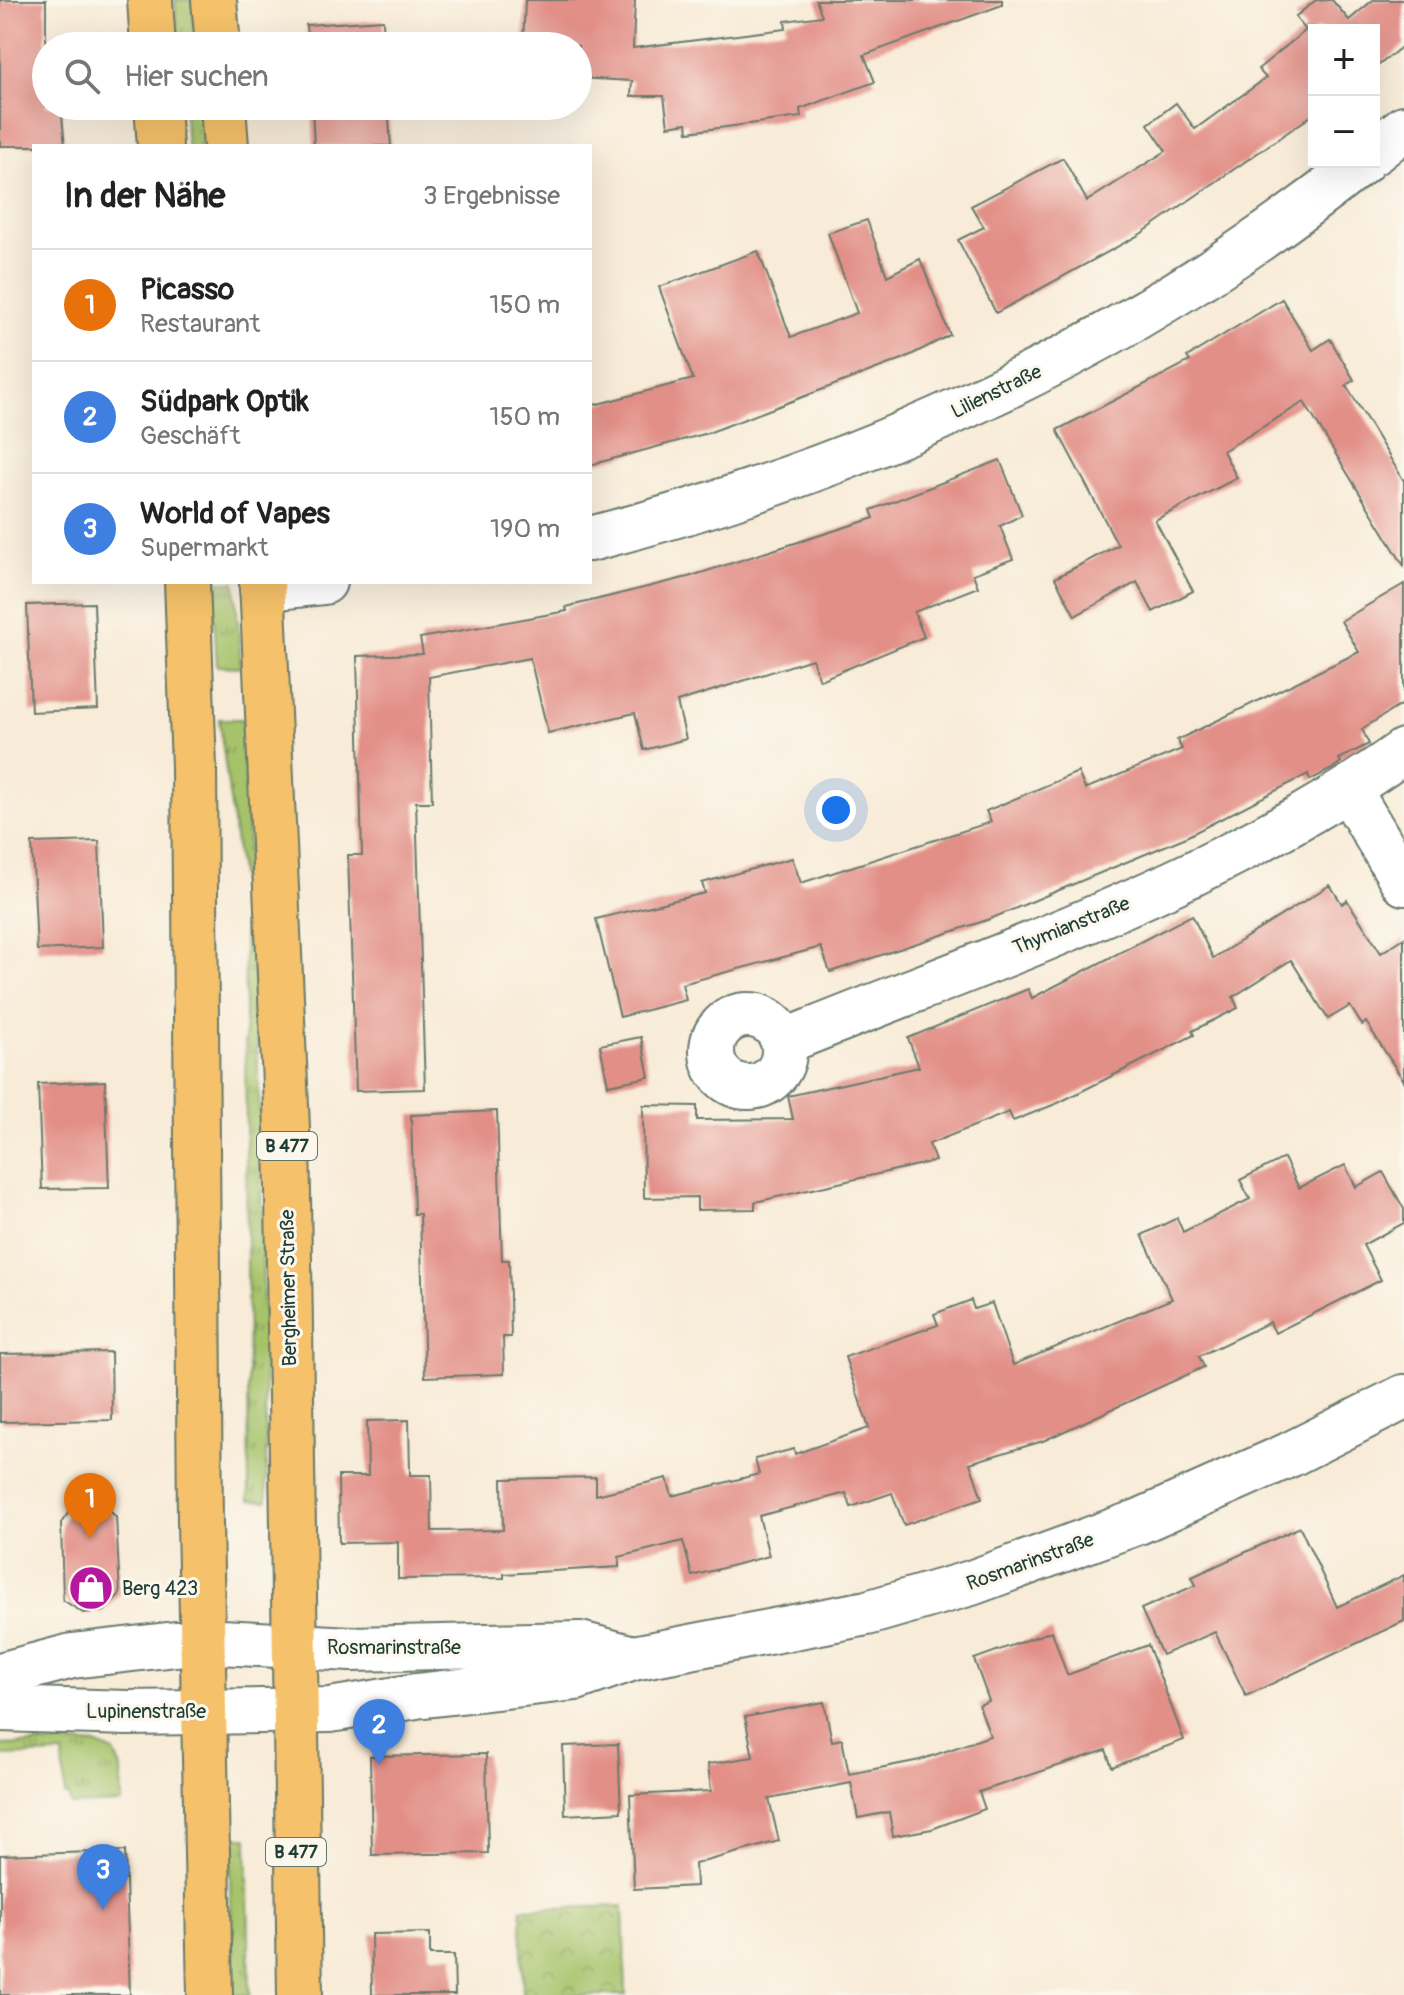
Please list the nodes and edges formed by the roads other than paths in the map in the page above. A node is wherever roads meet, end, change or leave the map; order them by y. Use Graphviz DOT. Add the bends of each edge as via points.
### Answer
graph roads {
  1 [pos="150,0"];
  2 [pos="214,0"];
  3 [pos="152,32"];
  4 [pos="217,32"];
  5 [pos="158,120"];
  6 [pos="224,120"];
  7 [pos="1404,128"];
  8 [pos="160,144"];
  9 [pos="226,144"];
  10 [pos="1380,147"];
  11 [pos="1354,168"];
  12 [pos="592,538"];
  13 [pos="187,584"];
  14 [pos="283,584"];
  15 [pos="262,585"];
  16 [pos="1404,751"];
  17 [pos="1349,790"];
  18 [pos="1404,883"];
  19 [pos="784,1042"];
  20 [pos="1404,1397"];
  21 [pos="202,1641"];
  22 [pos="292,1646"];
  23 [pos="633,1658"];
  24 [pos="0,1675"];
  25 [pos="0,1709"];
  26 [pos="293,1710"];
  27 [pos="203,1711"];
  28 [pos="210,1995"];
  29 [pos="300,1995"];
  1 -- 3 [label="main road"];
  2 -- 4 [label="main road"];
  5 -- 8 [label="main road"];
  6 -- 9 [label="main road"];
  7 -- 10 [label="street"];
  11 -- 12 [label="street, Lilienstraße" via="1155,305 958,411 788,480"];
  13 -- 21 [label="main road" via="194,767"];
  14 -- 15 [label="street"];
  15 -- 22 [label="main road, Bergheimer Straße / B 477" via="287,1128"];
  16 -- 17 [label="street, Thymianstraße"];
  17 -- 18 [label="street"];
  17 -- 19 [label="street, Thymianstraße" via="1213,866"];
  20 -- 23 [label="street, Rosmarinstraße" via="1138,1522 971,1583 867,1613"];
  21 -- 22 [label="street, Rosmarinstraße"];
  21 -- 24 [label="street" via="72,1656"];
  21 -- 27 [label="main road"];
  22 -- 23 [label="street, Rosmarinstraße" via="580,1644"];
  22 -- 26 [label="main road, Bergheimer Straße / B 477"];
  23 -- 26 [label="street, Rosmarinstraße" via="576,1678 416,1696 351,1709"];
  25 -- 27 [label="street, Lupinenstraße"];
  26 -- 27 [label="street, Lupinenstraße"];
  26 -- 29 [label="main road, Bergheimer Straße / B 477"];
  27 -- 28 [label="main road"];
}
